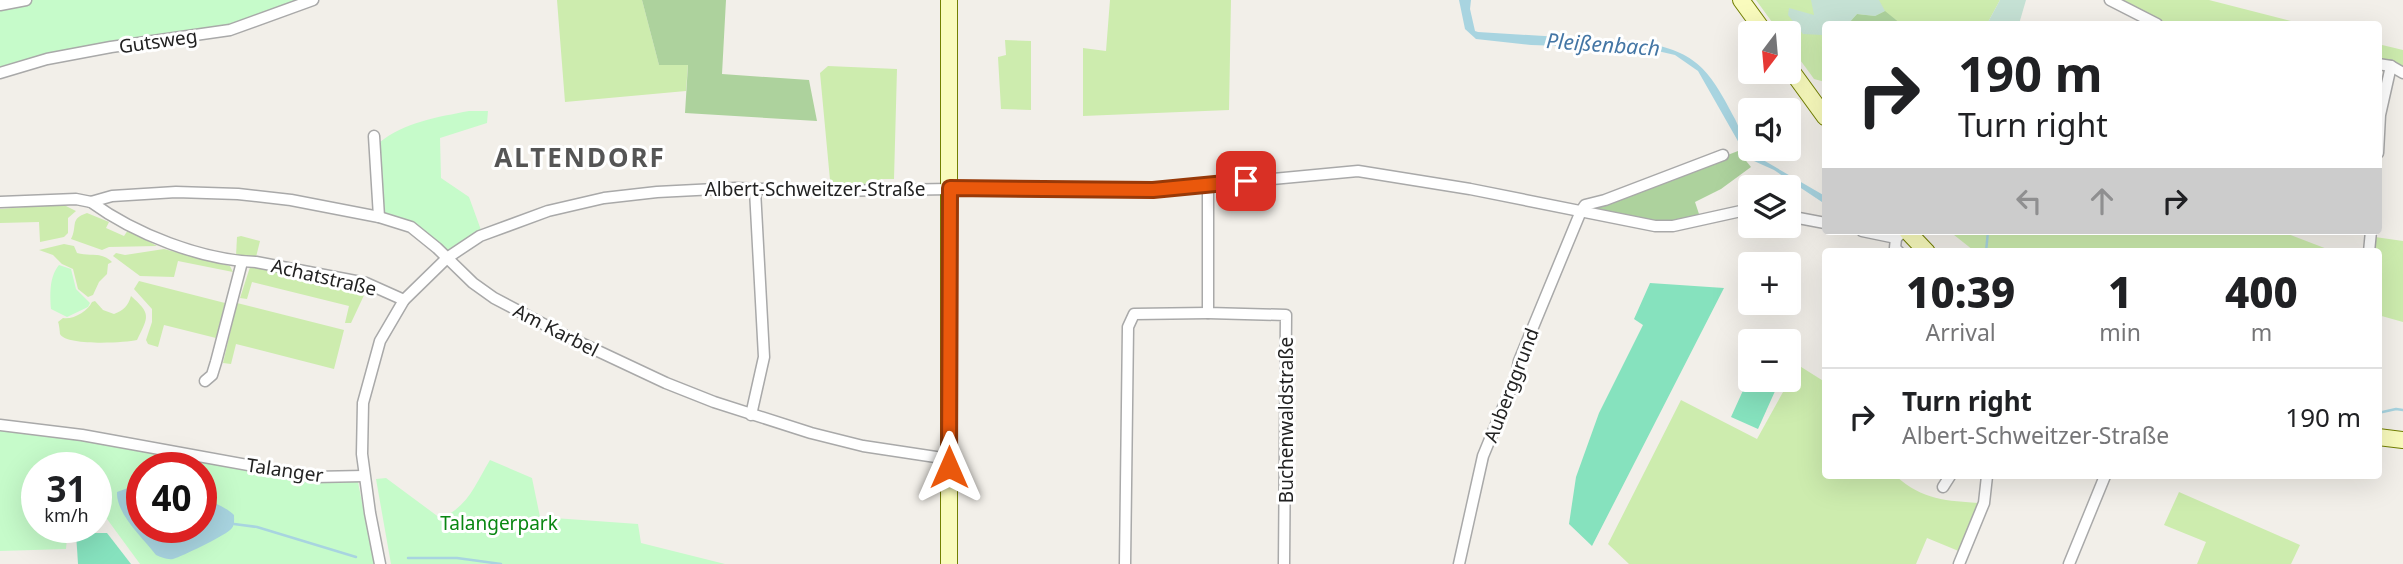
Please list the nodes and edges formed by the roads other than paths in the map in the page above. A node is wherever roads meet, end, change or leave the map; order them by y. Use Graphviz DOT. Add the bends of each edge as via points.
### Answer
graph roads {
  1 [pos="26,0"];
  2 [pos="313,0"];
  3 [pos="949,0"];
  4 [pos="1741,0"];
  5 [pos="2110,0"];
  6 [pos="0,5"];
  7 [pos="1756,21"];
  8 [pos="2151,21"];
  9 [pos="2382,65"];
  10 [pos="2391,66"];
  11 [pos="2403,73"];
  12 [pos="0,74"];
  13 [pos="1801,84"];
  14 [pos="2382,103"];
  15 [pos="1822,113"];
  16 [pos="373,136"];
  17 [pos="1723,155"];
  18 [pos="1208,185"];
  19 [pos="950,188"];
  20 [pos="755,190"];
  21 [pos="0,202"];
  22 [pos="91,202"];
  23 [pos="1581,211"];
  24 [pos="1738,211"];
  25 [pos="379,217"];
  26 [pos="1801,218"];
  27 [pos="1822,222"];
  28 [pos="1905,235"];
  29 [pos="1922,248"];
  30 [pos="447,258"];
  31 [pos="242,262"];
  32 [pos="404,300"];
  33 [pos="1208,313"];
  34 [pos="205,381"];
  35 [pos="751,415"];
  36 [pos="0,425"];
  37 [pos="2382,437"];
  38 [pos="2403,440"];
  39 [pos="949,460"];
  40 [pos="364,476"];
  41 [pos="1948,479"];
  42 [pos="1987,479"];
  43 [pos="2104,479"];
  44 [pos="1943,486"];
  45 [pos="380,564"];
  46 [pos="949,564"];
  47 [pos="1125,564"];
  48 [pos="1284,564"];
  49 [pos="1459,564"];
  50 [pos="1959,564"];
  51 [pos="2069,564"];
  1 -- 6 [label="street"];
  2 -- 12 [label="street, Gutsweg" via="230,30 47,59"];
  3 -- 19 [label="street"];
  4 -- 7 [label="street"];
  5 -- 8 [label="street"];
  9 -- 10 [label="street"];
  10 -- 11 [label="street"];
  10 -- 14 [label="street"];
  13 -- 15 [label="street"];
  16 -- 25 [label="street"];
  17 -- 23 [label="street" via="1585,205"];
  18 -- 19 [label="street, Albert-Schweitzer-Straße" via="1153,190"];
  18 -- 23 [label="street, Albert-Schweitzer-Straße" via="1358,171"];
  18 -- 33 [label="street"];
  19 -- 20 [label="street, Albert-Schweitzer-Straße"];
  19 -- 39 [label="street"];
  20 -- 30 [label="street, Albert-Schweitzer-Straße" via="724,188 604,198 548,211 480,236"];
  20 -- 35 [label="street" via="764,357"];
  21 -- 22 [label="street, Am Karbel"];
  22 -- 25 [label="street, Am Karbel" via="112,196 176,192 245,195"];
  22 -- 31 [label="street, Achatstraße" via="153,238"];
  23 -- 24 [label="street, Albert-Schweitzer-Straße" via="1665,226"];
  23 -- 49 [label="street, Auberggrund" via="1483,456"];
  25 -- 30 [label="street, Am Karbel" via="411,227"];
  26 -- 27 [label="street"];
  28 -- 29 [label="street"];
  30 -- 32 [label="street, Albert-Schweitzer-Straße"];
  30 -- 35 [label="street, Am Karbel" via="494,298 566,337 666,383"];
  31 -- 32 [label="street, Achatstraße" via="366,283"];
  31 -- 34 [label="street" via="212,375"];
  32 -- 40 [label="street, Albert-Schweitzer-Straße" via="380,341 363,403"];
  33 -- 47 [label="street" via="1134,314 1128,327"];
  33 -- 48 [label="street, Buchenwaldstraße" via="1286,315"];
  35 -- 39 [label="street, Am Karbel" via="863,446"];
  36 -- 40 [label="street, Talanger" via="82,435 314,477"];
  37 -- 38 [label="street"];
  39 -- 46 [label="street"];
  40 -- 45 [label="street, Albert-Schweitzer-Straße"];
  41 -- 44 [label="street"];
  42 -- 50 [label="street" via="1984,503"];
  43 -- 51 [label="street"];
}
